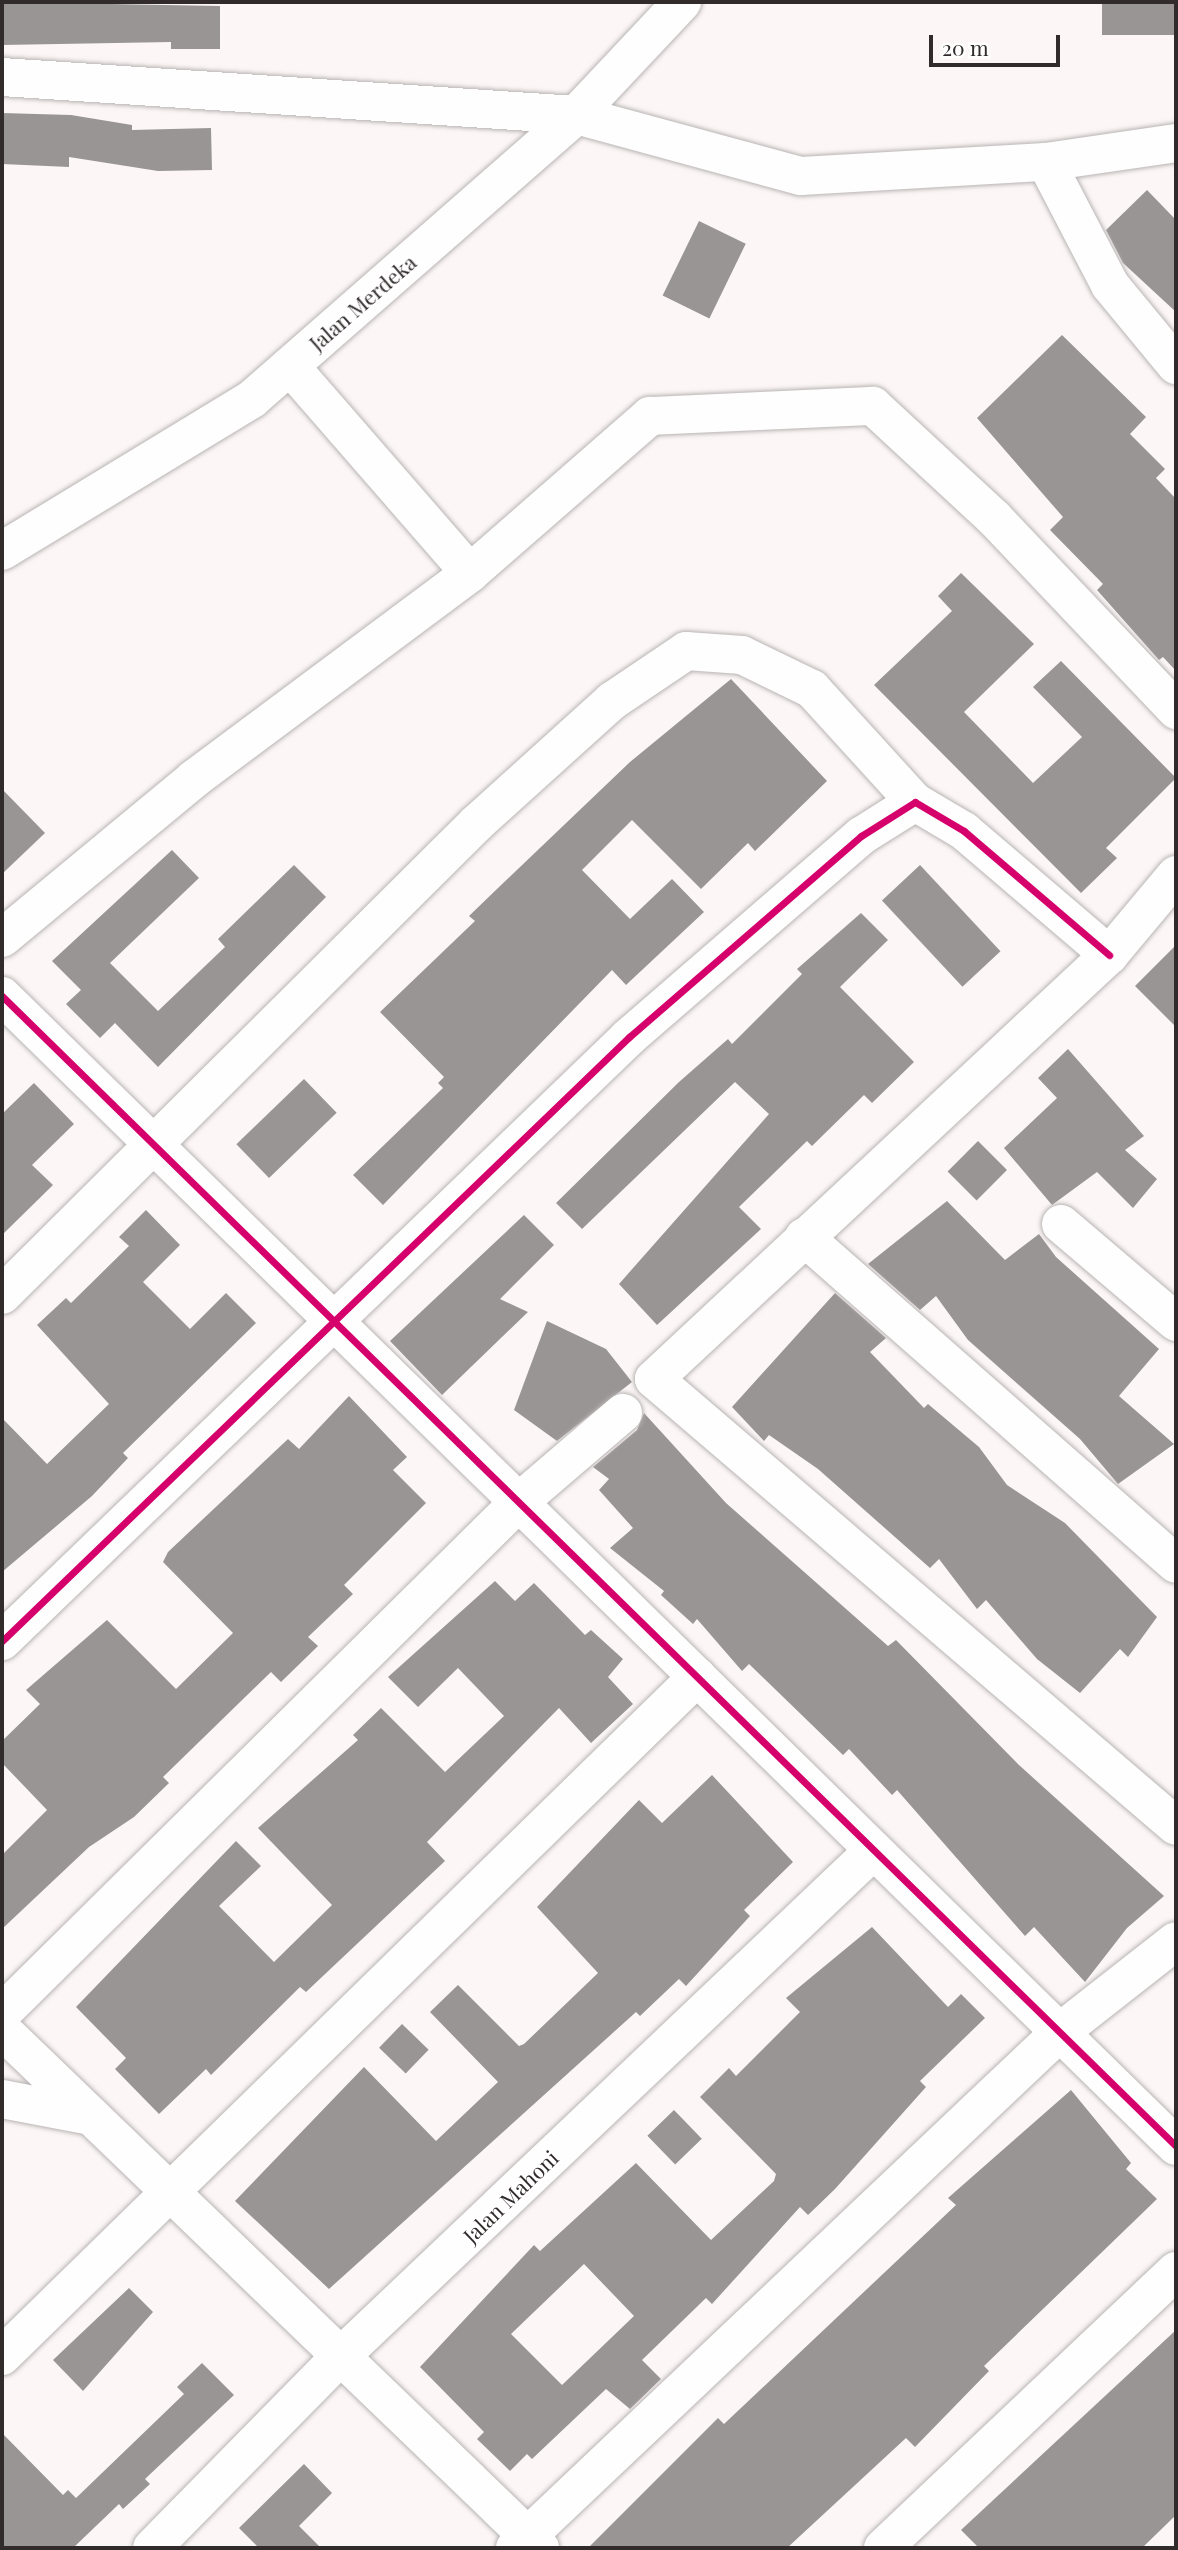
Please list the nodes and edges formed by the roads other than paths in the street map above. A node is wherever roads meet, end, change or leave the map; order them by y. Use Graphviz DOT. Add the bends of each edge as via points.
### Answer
graph roads {
  1 [pos="682,2"];
  2 [pos="2,77"];
  3 [pos="576,114"];
  4 [pos="1176,143"];
  5 [pos="1046,162"];
  6 [pos="1176,365"];
  7 [pos="290,366"];
  8 [pos="2,551"];
  9 [pos="470,573"];
  10 [pos="1176,710"];
  11 [pos="915,802"];
  12 [pos="1176,875"];
  13 [pos="2,937"];
  14 [pos="1109,955"];
  15 [pos="2,996"];
  16 [pos="154,1145"];
  17 [pos="1061,1224"];
  18 [pos="804,1237"];
  19 [pos="2,1295"];
  20 [pos="331,1319"];
  21 [pos="1176,1322"];
  22 [pos="623,1413"];
  23 [pos="519,1502"];
  24 [pos="1176,1564"];
  25 [pos="2,1641"];
  26 [pos="697,1677"];
  27 [pos="1176,1826"];
  28 [pos="874,1850"];
  29 [pos="1176,1941"];
  30 [pos="2,2013"];
  31 [pos="2,2031"];
  32 [pos="1060,2032"];
  33 [pos="2,2099"];
  34 [pos="91,2116"];
  35 [pos="1176,2146"];
  36 [pos="166,2189"];
  37 [pos="1176,2270"];
  38 [pos="2,2356"];
  39 [pos="340,2357"];
  40 [pos="527,2544"];
  41 [pos="152,2548"];
  42 [pos="883,2548"];
  1 -- 3 [label="street, Jalan Merdeka"];
  2 -- 3 [label="street"];
  3 -- 5 [label="street" via="802,176"];
  3 -- 7 [label="street, Jalan Merdeka"];
  4 -- 5 [label="street"];
  5 -- 6 [label="street" via="1110,285"];
  7 -- 8 [label="street, Jalan Merdeka" via="252,399"];
  7 -- 9 [label="street"];
  9 -- 10 [label="street" via="650,416 873,406 994,518"];
  9 -- 13 [label="street" via="194,779"];
  11 -- 14 [label="street" via="964,831"];
  11 -- 16 [label="street" via="813,689 742,655 686,650 612,701 477,823"];
  11 -- 20 [label="street" via="861,836 628,1037"];
  12 -- 14 [label="street"];
  14 -- 18 [label="street"];
  15 -- 16 [label="street"];
  16 -- 19 [label="street"];
  16 -- 20 [label="street"];
  17 -- 21 [label="street"];
  18 -- 24 [label="street"];
  18 -- 27 [label="street" via="654,1379"];
  20 -- 23 [label="street"];
  20 -- 25 [label="street"];
  22 -- 23 [label="street"];
  23 -- 26 [label="street"];
  23 -- 30 [label="street"];
  26 -- 28 [label="street"];
  26 -- 36 [label="street"];
  28 -- 32 [label="street"];
  28 -- 39 [label="street, Jalan Mahoni"];
  29 -- 32 [label="street"];
  31 -- 34 [label="street"];
  32 -- 35 [label="street"];
  32 -- 40 [label="street"];
  33 -- 34 [label="street"];
  34 -- 36 [label="street"];
  36 -- 38 [label="street"];
  36 -- 39 [label="street"];
  37 -- 42 [label="street"];
  39 -- 40 [label="street"];
  39 -- 41 [label="street, Jalan Mahoni"];
}
